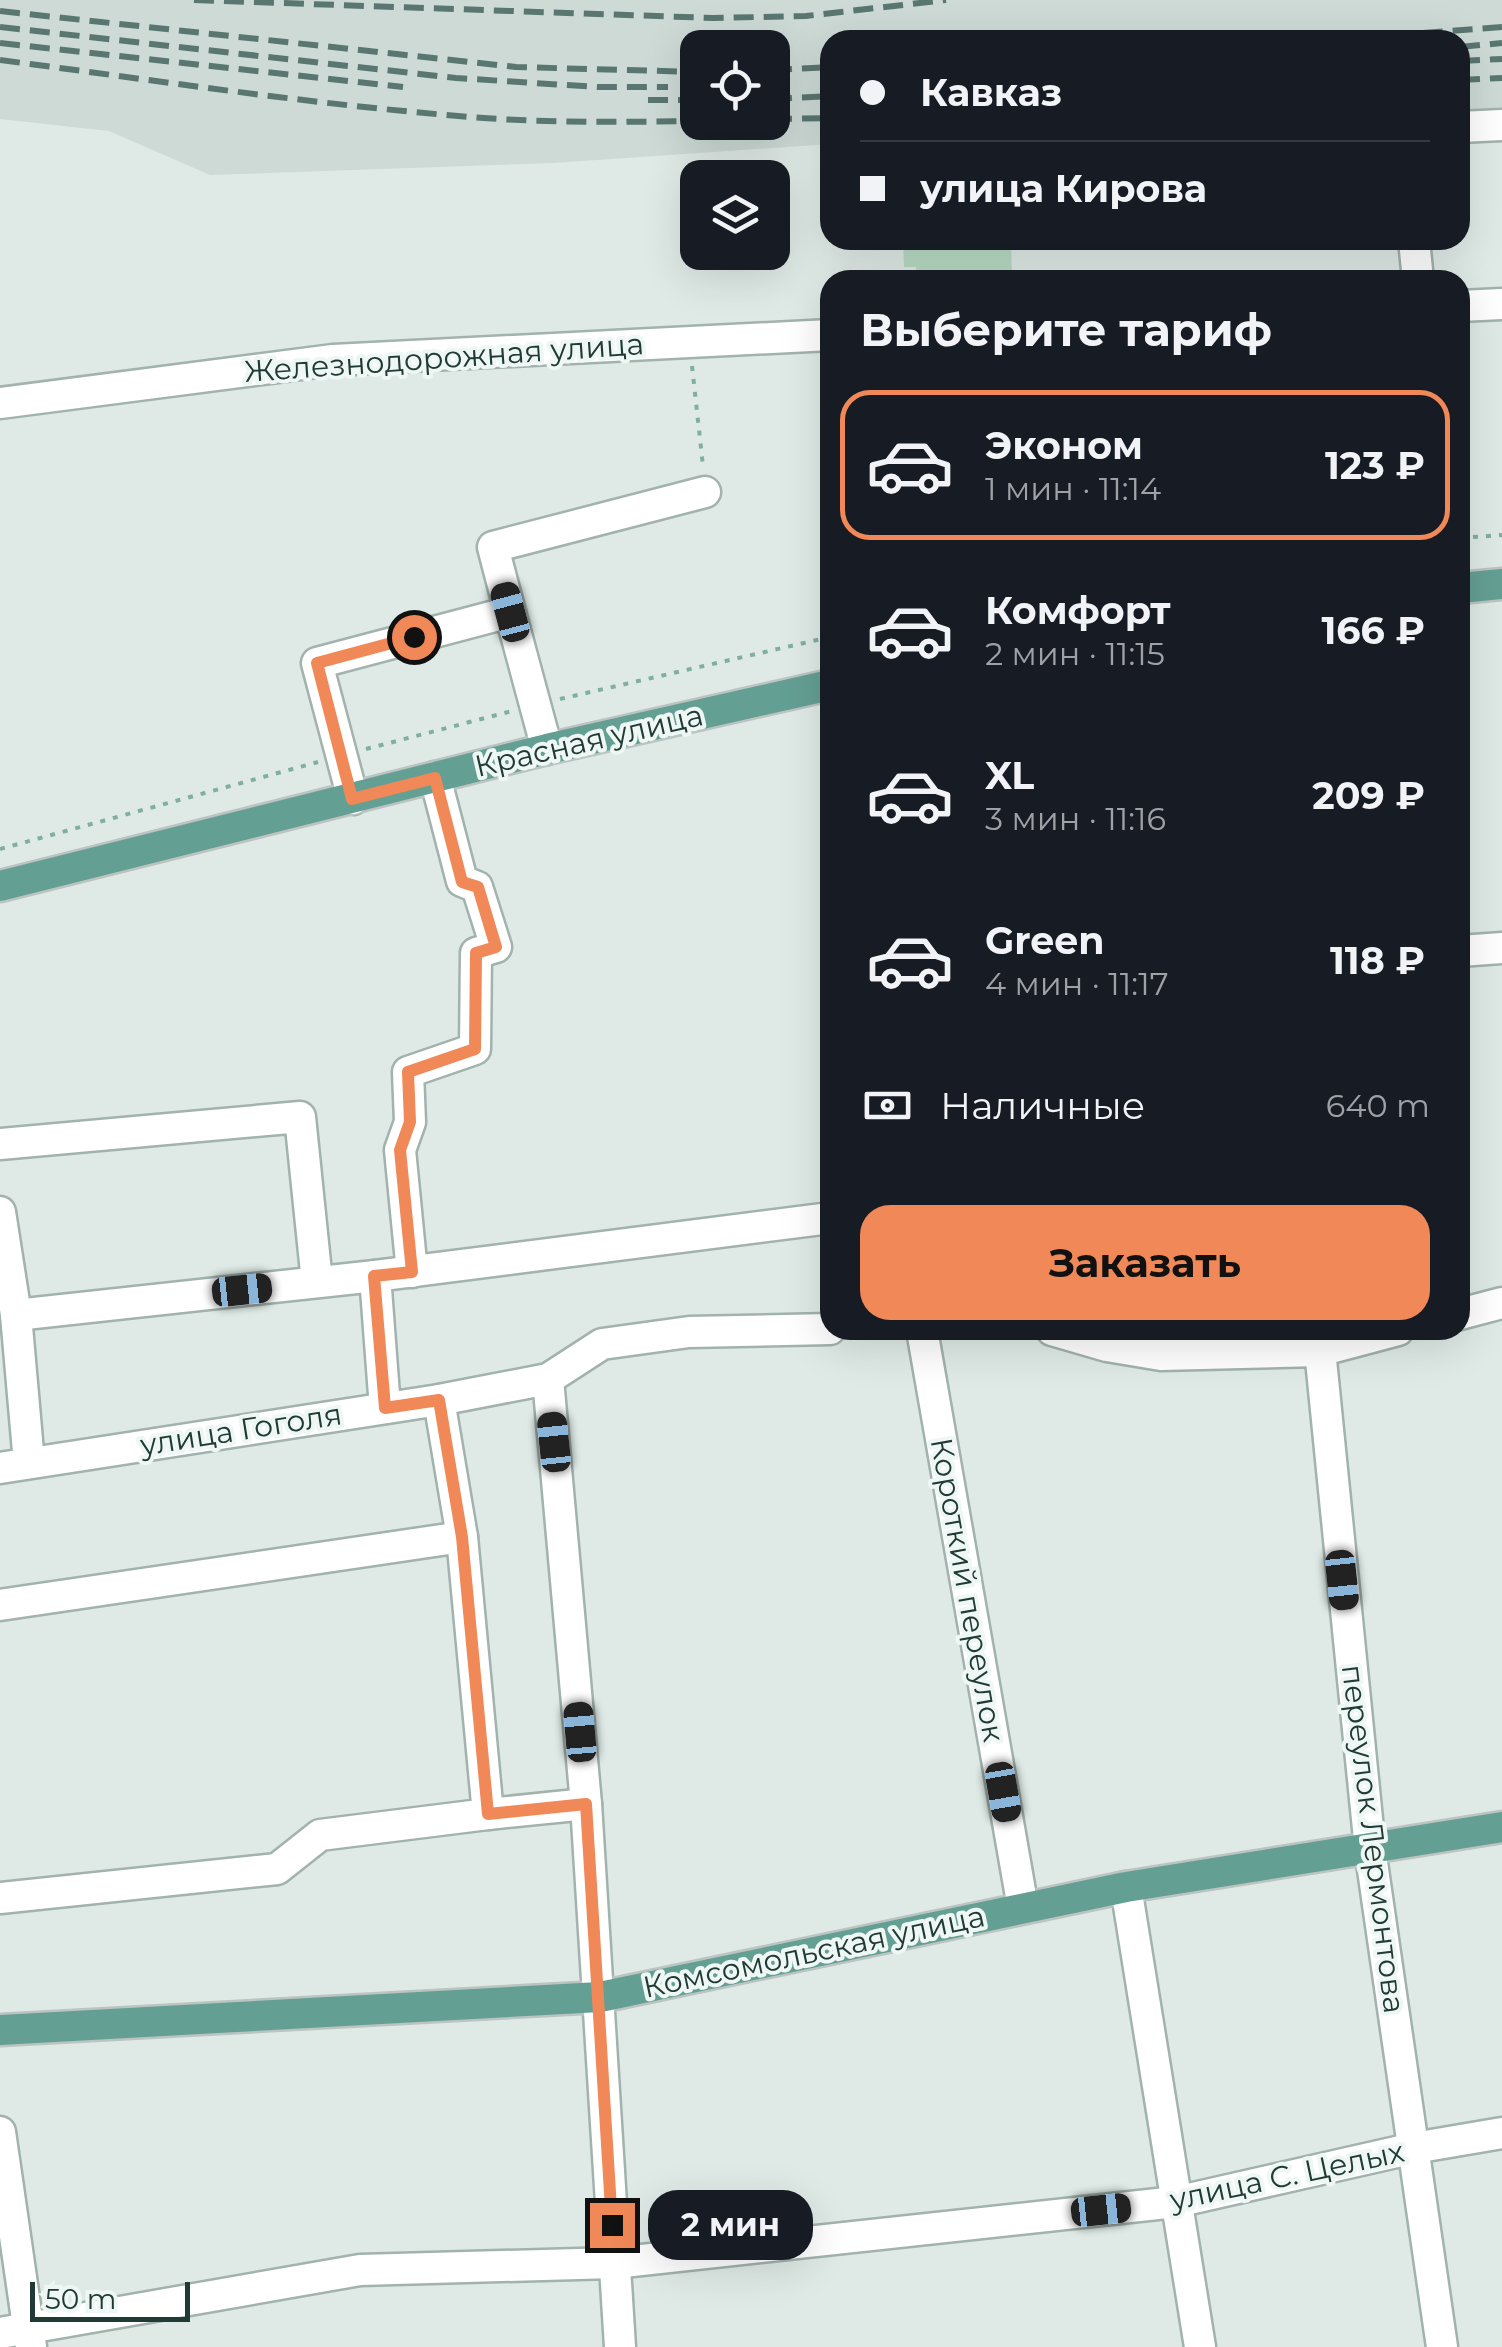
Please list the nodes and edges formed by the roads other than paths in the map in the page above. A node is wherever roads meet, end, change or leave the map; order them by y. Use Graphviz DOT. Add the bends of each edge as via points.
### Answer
graph roads {
  1 [pos="1502,125"];
  2 [pos="1470,127"];
  3 [pos="1502,304"];
  4 [pos="1470,306"];
  5 [pos="820,335"];
  6 [pos="0,404"];
  7 [pos="705,492"];
  8 [pos="1502,584"];
  9 [pos="1470,587"];
  10 [pos="510,612"];
  11 [pos="820,686"];
  12 [pos="547,749"];
  13 [pos="435,778"];
  14 [pos="352,799"];
  15 [pos="0,886"];
  16 [pos="1502,948"];
  17 [pos="1470,950"];
  18 [pos="0,1144"];
  19 [pos="0,1212"];
  20 [pos="820,1219"];
  21 [pos="412,1272"];
  22 [pos="374,1276"];
  23 [pos="318,1282"];
  24 [pos="1502,1303"];
  25 [pos="1470,1311"];
  26 [pos="16,1314"];
  27 [pos="820,1329"];
  28 [pos="924,1340"];
  29 [pos="1086,1340"];
  30 [pos="1319,1340"];
  31 [pos="548,1379"];
  32 [pos="439,1400"];
  33 [pos="385,1408"];
  34 [pos="14,1465"];
  35 [pos="462,1537"];
  36 [pos="0,1605"];
  37 [pos="586,1804"];
  38 [pos="488,1814"];
  39 [pos="1502,1827"];
  40 [pos="1370,1849"];
  41 [pos="1126,1887"];
  42 [pos="0,1898"];
  43 [pos="1023,1908"];
  44 [pos="600,1997"];
  45 [pos="0,2030"];
  46 [pos="0,2132"];
  47 [pos="1502,2134"];
  48 [pos="1414,2148"];
  49 [pos="1176,2202"];
  50 [pos="614,2262"];
  51 [pos="20,2336"];
  52 [pos="620,2347"];
  53 [pos="1200,2347"];
  54 [pos="1442,2347"];
  1 -- 2 [label="street"];
  3 -- 4 [label="street"];
  5 -- 6 [label="street, Железнодорожная улица" via="333,360"];
  7 -- 10 [label="street" via="493,548"];
  8 -- 9 [label="main road"];
  10 -- 12 [label="street"];
  10 -- 14 [label="street" via="317,663"];
  11 -- 12 [label="main road, Красная улица"];
  12 -- 13 [label="main road, Красная улица"];
  13 -- 14 [label="main road, Красная улица"];
  13 -- 21 [label="street" via="462,882 478,887 496,947 476,953 475,1049 408,1072 410,1122 400,1150"];
  14 -- 15 [label="main road, Красная улица"];
  16 -- 17 [label="street"];
  18 -- 23 [label="street" via="300,1117"];
  19 -- 26 [label="street"];
  20 -- 21 [label="street"];
  21 -- 22 [label="street"];
  22 -- 23 [label="street"];
  22 -- 33 [label="street"];
  23 -- 26 [label="street"];
  24 -- 25 [label="street"];
  26 -- 34 [label="street"];
  27 -- 31 [label="street, улица Гоголя" via="689,1332 602,1344"];
  28 -- 43 [label="street, Короткий переулок"];
  29 -- 30 [label="street" via="1161,1355"];
  30 -- 40 [label="street, переулок Лермонтова"];
  31 -- 32 [label="street, улица Гоголя"];
  31 -- 37 [label="street"];
  32 -- 33 [label="street, улица Гоголя"];
  32 -- 35 [label="street"];
  33 -- 34 [label="street, улица Гоголя"];
  35 -- 36 [label="street"];
  35 -- 38 [label="street"];
  37 -- 38 [label="street"];
  37 -- 44 [label="street"];
  38 -- 42 [label="street" via="320,1835 277,1869"];
  39 -- 40 [label="main road, Комсомольская улица"];
  40 -- 41 [label="main road, Комсомольская улица"];
  40 -- 48 [label="street, переулок Лермонтова"];
  41 -- 43 [label="main road, Комсомольская улица"];
  41 -- 49 [label="street"];
  43 -- 44 [label="main road, Комсомольская улица"];
  44 -- 45 [label="main road, Комсомольская улица"];
  44 -- 50 [label="street"];
  46 -- 51 [label="street"];
  47 -- 48 [label="street, улица С. Целых"];
  48 -- 49 [label="street, улица С. Целых"];
  48 -- 54 [label="street, переулок Лермонтова"];
  49 -- 50 [label="street, улица С. Целых"];
  49 -- 53 [label="street"];
  50 -- 51 [label="street, улица С. Целых" via="360,2270"];
  50 -- 52 [label="street"];
}
